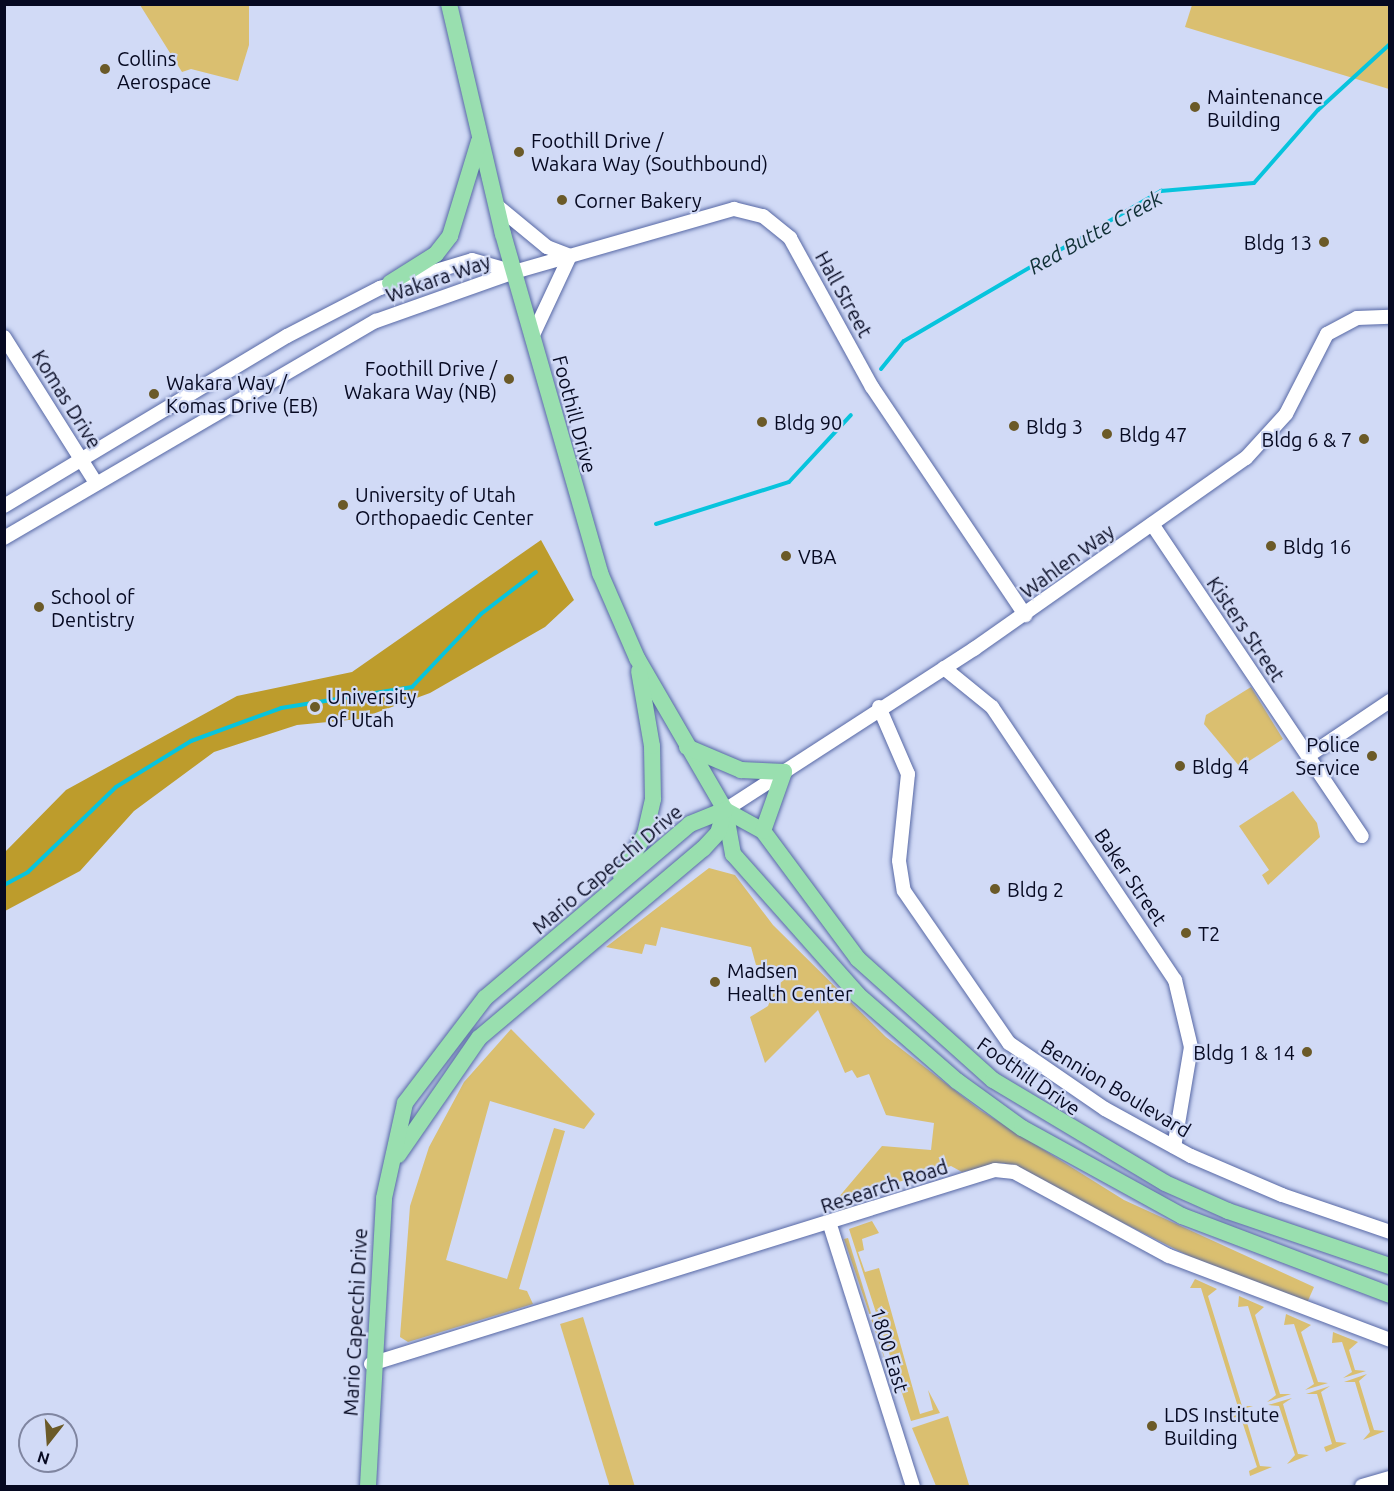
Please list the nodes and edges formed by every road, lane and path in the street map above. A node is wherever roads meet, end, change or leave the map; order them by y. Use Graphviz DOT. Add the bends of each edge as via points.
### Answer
graph roads {
  1 [pos="449,4"];
  2 [pos="480,137"];
  3 [pos="496,205"];
  4 [pos="570,256"];
  5 [pos="514,272"];
  6 [pos="390,284"];
  7 [pos="1389,317"];
  8 [pos="4,337"];
  9 [pos="532,337"];
  10 [pos="81,460"];
  11 [pos="96,483"];
  12 [pos="4,506"];
  13 [pos="1152,524"];
  14 [pos="4,538"];
  15 [pos="1025,615"];
  16 [pos="637,658"];
  17 [pos="944,668"];
  18 [pos="1389,701"];
  19 [pos="879,707"];
  20 [pos="687,747"];
  21 [pos="1308,756"];
  22 [pos="784,772"];
  23 [pos="725,810"];
  24 [pos="763,831"];
  25 [pos="1362,836"];
  26 [pos="580,920"];
  27 [pos="1174,1147"];
  28 [pos="394,1161"];
  29 [pos="830,1225"];
  30 [pos="1389,1232"];
  31 [pos="1388,1266"];
  32 [pos="1389,1295"];
  33 [pos="1389,1340"];
  34 [pos="371,1364"];
  35 [pos="1389,1478"];
  36 [pos="368,1486"];
  37 [pos="913,1486"];
  38 [pos="1362,1486"];
  1 -- 2 [label="main road, Foothill Drive"];
  2 -- 3 [label="main road, Foothill Drive"];
  2 -- 6 [label="main road" via="450,236 436,254"];
  3 -- 4 [label="street" via="547,247"];
  3 -- 5 [label="main road, Foothill Drive"];
  4 -- 5 [label="street, Hall Street"];
  4 -- 9 [label="street"];
  4 -- 15 [label="street, Hall Street" via="725,210 772,221 798,250 883,405"];
  5 -- 6 [label="street, Wakara Way" via="471,260"];
  5 -- 9 [label="main road, Foothill Drive"];
  5 -- 11 [label="street, Wakara Way" via="340,338"];
  6 -- 10 [label="street, Wakara Way" via="313,321"];
  7 -- 13 [label="street, Wahlen Way" via="1356,318 1327,334 1295,400 1266,439"];
  8 -- 10 [label="street, Komas Drive"];
  9 -- 16 [label="main road, Foothill Drive" via="577,504"];
  10 -- 11 [label="street, Komas Drive"];
  10 -- 12 [label="street, Wakara Way"];
  11 -- 14 [label="street, Wakara Way"];
  13 -- 15 [label="street, Wahlen Way"];
  13 -- 21 [label="street, Kisters Street"];
  15 -- 17 [label="street, Wahlen Way"];
  16 -- 20 [label="main road, Foothill Drive"];
  16 -- 26 [label="main road" via="652,746 653,799 627,870"];
  17 -- 19 [label="street, Wahlen Way"];
  17 -- 27 [label="street, Baker Street" via="992,707 1175,980 1191,1047"];
  18 -- 21 [label="street"];
  19 -- 22 [label="street, Wahlen Way"];
  19 -- 27 [label="street, Bennion Boulevard" via="908,774 899,861 904,891 917,915 992,1024 1016,1050 1105,1109"];
  20 -- 22 [label="main road" via="741,770"];
  20 -- 23 [label="main road, Foothill Drive"];
  21 -- 25 [label="street, Kisters Street"];
  22 -- 23 [label="street, Wahlen Way"];
  22 -- 24 [label="main road"];
  23 -- 24 [label="main road, Foothill Drive"];
  23 -- 26 [label="main road, Mario Capecchi Drive" via="690,824"];
  23 -- 28 [label="main road, Mario Capecchi Drive" via="718,833 703,849 479,1038"];
  23 -- 32 [label="main road, Foothill Drive" via="733,854 769,901 858,995 965,1088 1057,1150 1139,1195"];
  24 -- 31 [label="main road, Foothill Drive" via="858,959 943,1040 1002,1086 1165,1183 1238,1215"];
  26 -- 28 [label="main road, Mario Capecchi Drive" via="485,998 458,1029 405,1103"];
  27 -- 30 [label="street, Bennion Boulevard" via="1282,1195"];
  28 -- 34 [label="main road, Mario Capecchi Drive" via="384,1198"];
  29 -- 33 [label="street, Research Road" via="995,1170 1014,1172 1169,1256"];
  29 -- 34 [label="street, Research Road"];
  29 -- 37 [label="street, 1800 East"];
  34 -- 36 [label="main road, Mario Capecchi Drive"];
  35 -- 38 [label="street"];
}
